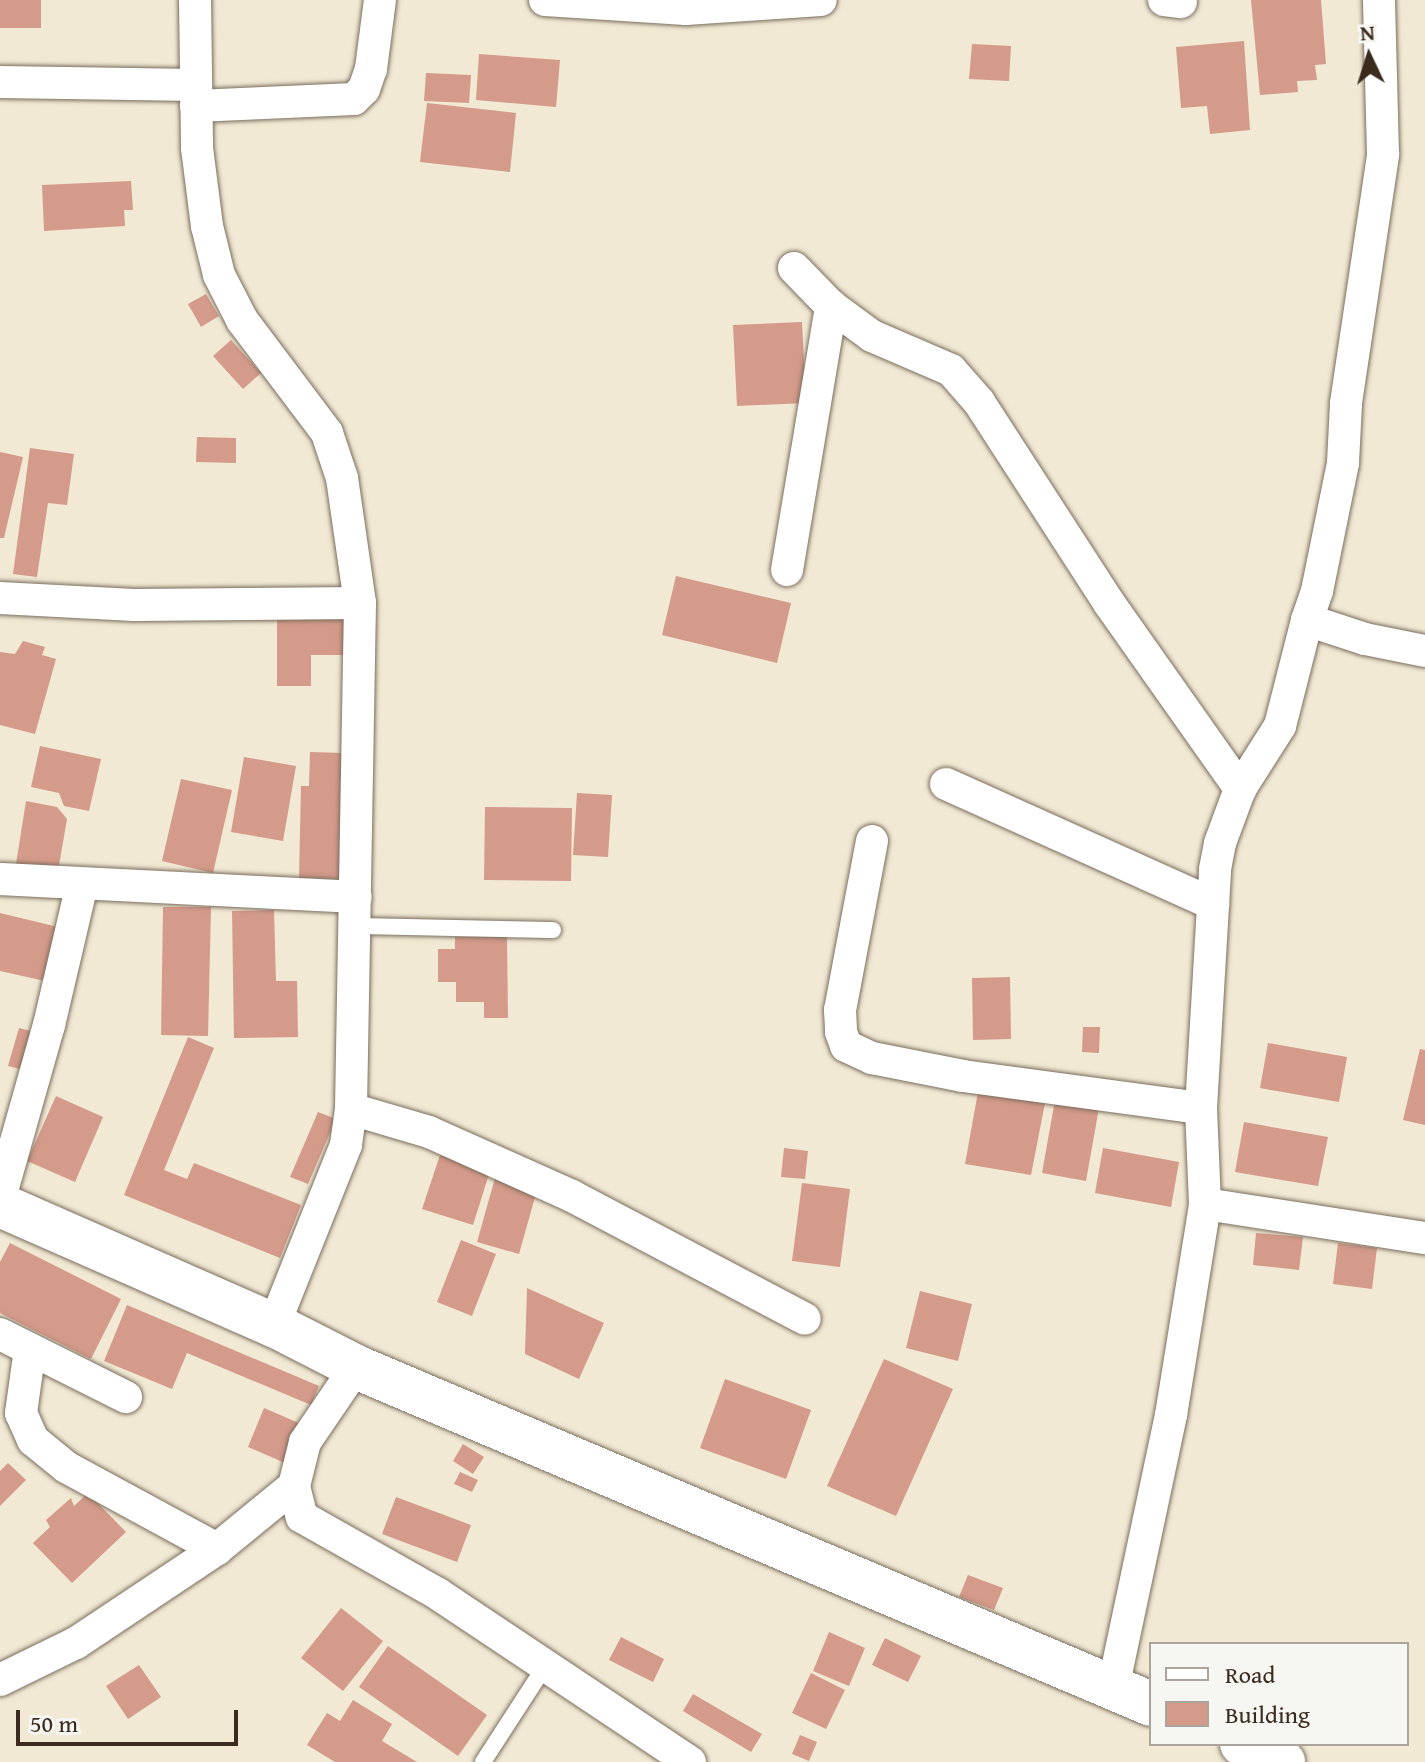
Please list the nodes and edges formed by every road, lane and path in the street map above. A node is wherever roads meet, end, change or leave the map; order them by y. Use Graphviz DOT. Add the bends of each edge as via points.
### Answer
graph roads {
  1 [pos="195,0"];
  2 [pos="380,0"];
  3 [pos="545,0"];
  4 [pos="821,0"];
  5 [pos="1379,0"];
  6 [pos="0,82"];
  7 [pos="196,95"];
  8 [pos="794,268"];
  9 [pos="831,306"];
  10 [pos="787,570"];
  11 [pos="0,598"];
  12 [pos="360,603"];
  13 [pos="1307,620"];
  14 [pos="1425,651"];
  15 [pos="946,784"];
  16 [pos="1240,789"];
  17 [pos="872,841"];
  18 [pos="0,879"];
  19 [pos="82,884"];
  20 [pos="1213,904"];
  21 [pos="356,911"];
  22 [pos="553,930"];
  23 [pos="1201,1108"];
  24 [pos="351,1109"];
  25 [pos="0,1198"];
  26 [pos="1205,1204"];
  27 [pos="0,1205"];
  28 [pos="1425,1238"];
  29 [pos="805,1319"];
  30 [pos="274,1325"];
  31 [pos="0,1334"];
  32 [pos="30,1349"];
  33 [pos="356,1367"];
  34 [pos="126,1397"];
  35 [pos="294,1486"];
  36 [pos="217,1549"];
  37 [pos="545,1666"];
  38 [pos="0,1680"];
  39 [pos="1132,1696"];
  40 [pos="1247,1746"];
  41 [pos="675,1758"];
  42 [pos="483,1762"];
  43 [pos="1283,1762"];
  1 -- 7 [label="street"];
  2 -- 7 [label="street" via="371,69 354,99"];
  3 -- 4 [label="street" via="686,9"];
  5 -- 13 [label="street" via="1383,154 1346,403 1343,463"];
  6 -- 7 [label="street"];
  7 -- 12 [label="street" via="197,148 219,275 242,320 327,433 342,478"];
  8 -- 9 [label="street"];
  9 -- 10 [label="street"];
  9 -- 16 [label="street" via="872,336 951,370 979,402 1109,603"];
  11 -- 12 [label="street" via="134,605"];
  12 -- 21 [label="street"];
  13 -- 14 [label="street"];
  13 -- 16 [label="street" via="1280,726"];
  15 -- 20 [label="street"];
  16 -- 20 [label="street" via="1220,843"];
  17 -- 23 [label="street" via="840,1010 846,1046 872,1058 963,1076"];
  18 -- 19 [label="street"];
  19 -- 21 [label="street"];
  19 -- 25 [label="street"];
  20 -- 23 [label="street"];
  21 -- 22 [label="lane"];
  21 -- 24 [label="street"];
  23 -- 26 [label="street"];
  24 -- 29 [label="street" via="429,1132 572,1196"];
  24 -- 30 [label="street" via="346,1145"];
  26 -- 28 [label="street"];
  26 -- 39 [label="street"];
  27 -- 30 [label="street"];
  30 -- 33 [label="street"];
  31 -- 32 [label="street"];
  32 -- 34 [label="street"];
  32 -- 36 [label="street" via="21,1413 33,1440 66,1467"];
  33 -- 35 [label="street" via="305,1442"];
  33 -- 39 [label="street"];
  35 -- 36 [label="street"];
  35 -- 37 [label="street" via="302,1517 438,1594"];
  36 -- 38 [label="street" via="76,1643"];
  37 -- 41 [label="street"];
  37 -- 42 [label="lane"];
  40 -- 43 [label="street"];
}
